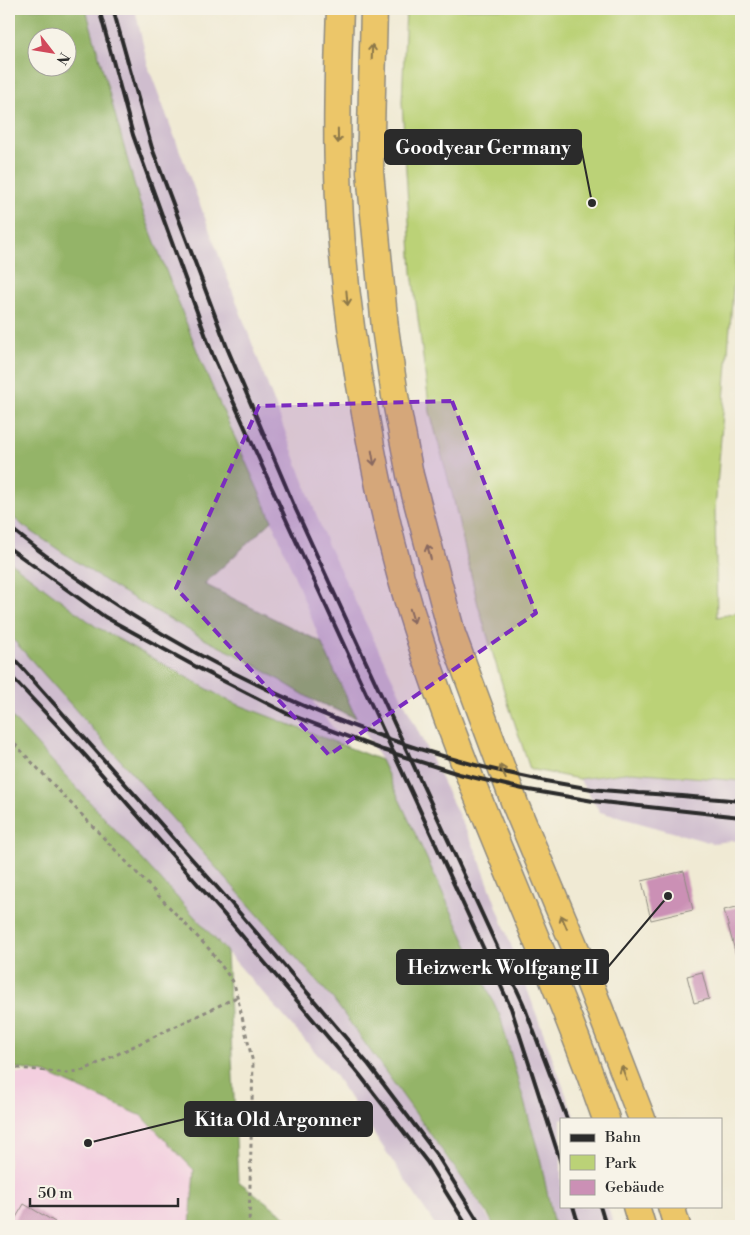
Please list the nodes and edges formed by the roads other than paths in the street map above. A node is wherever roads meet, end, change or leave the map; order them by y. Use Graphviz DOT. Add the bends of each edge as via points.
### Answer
graph roads {
  1 [pos="340,9"];
  2 [pos="374,9"];
  3 [pos="606,1118"];
  4 [pos="642,1118"];
  5 [pos="637,1208"];
  6 [pos="672,1208"];
  7 [pos="642,1226"];
  8 [pos="677,1226"];
  1 -- 3 [label="highway, one-way" via="338,174 348,305 388,528 448,724"];
  4 -- 2 [label="highway, one-way" via="515,804 458,651 410,476 393,386 376,250 370,172"];
  5 -- 7 [label="highway"];
  6 -- 8 [label="highway"];
}
